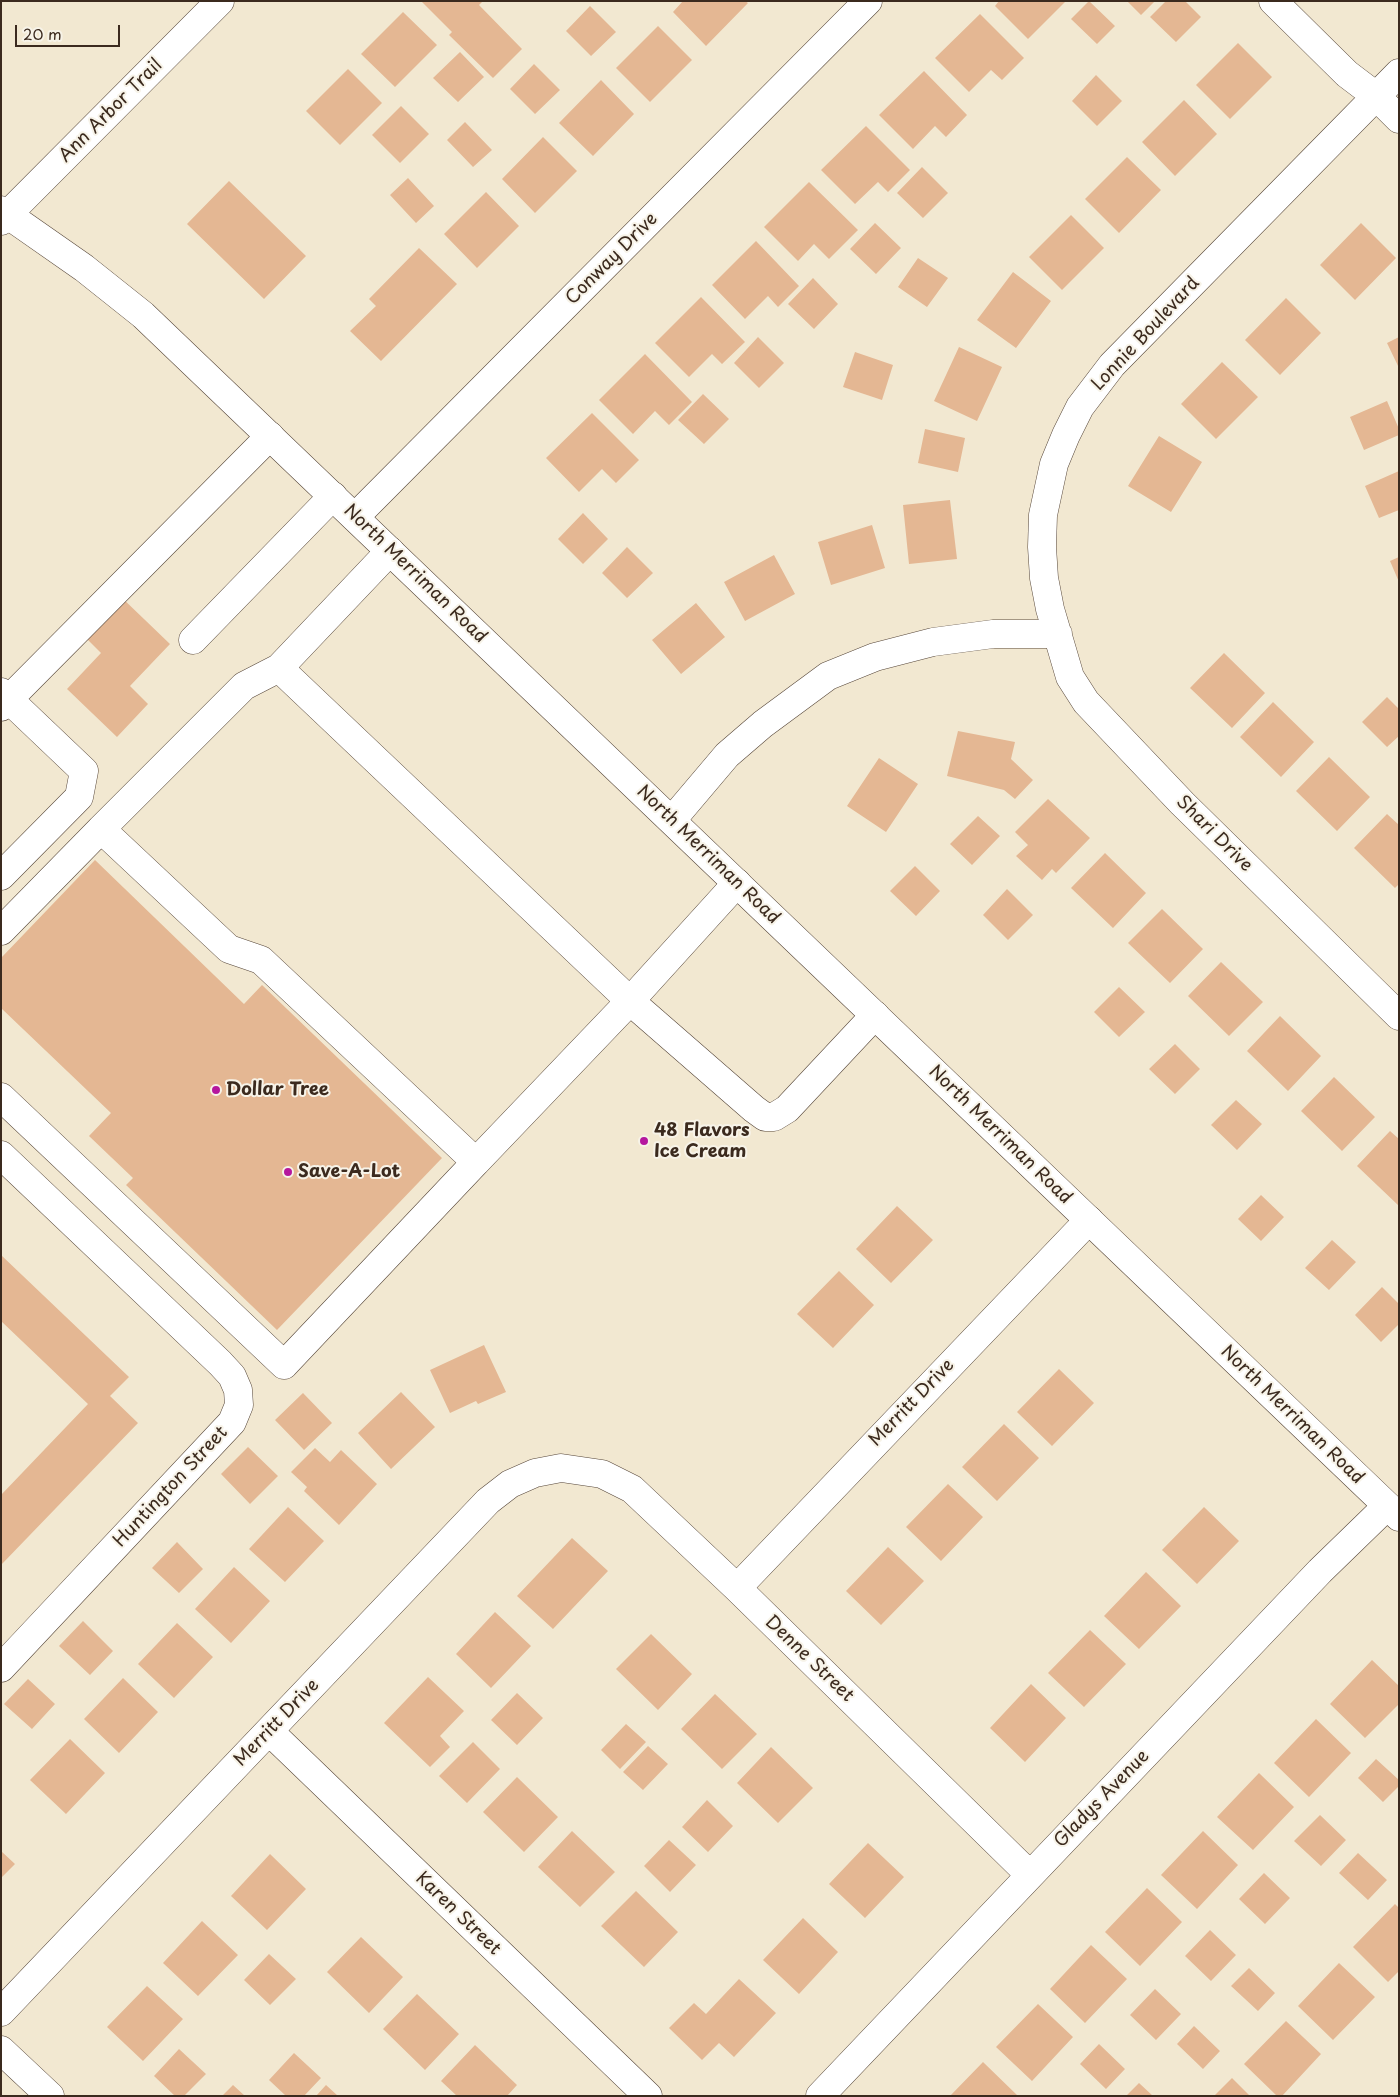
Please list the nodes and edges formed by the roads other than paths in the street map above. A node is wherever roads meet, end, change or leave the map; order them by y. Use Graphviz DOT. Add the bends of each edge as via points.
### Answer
graph roads {
  1 [pos="868,1"];
  2 [pos="1273,1"];
  3 [pos="213,3"];
  4 [pos="1399,73"];
  5 [pos="1376,96"];
  6 [pos="1399,118"];
  7 [pos="3,215"];
  8 [pos="270,436"];
  9 [pos="333,496"];
  10 [pos="355,517"];
  11 [pos="390,551"];
  12 [pos="1058,634"];
  13 [pos="193,640"];
  14 [pos="279,668"];
  15 [pos="4,699"];
  16 [pos="672,820"];
  17 [pos="101,829"];
  18 [pos="1,876"];
  19 [pos="737,883"];
  20 [pos="1,932"];
  21 [pos="630,1001"];
  22 [pos="875,1016"];
  23 [pos="1399,1016"];
  24 [pos="1,1097"];
  25 [pos="1,1155"];
  26 [pos="476,1162"];
  27 [pos="1089,1220"];
  28 [pos="572,1469"];
  29 [pos="1393,1511"];
  30 [pos="737,1588"];
  31 [pos="1,1668"];
  32 [pos="268,1731"];
  33 [pos="1030,1875"];
  34 [pos="1,2012"];
  35 [pos="1,2050"];
  36 [pos="50,2096"];
  37 [pos="648,2096"];
  38 [pos="820,2096"];
  1 -- 10 [label="street, Conway Drive"];
  2 -- 5 [label="street" via="1347,74"];
  3 -- 7 [label="street, Ann Arbor Trail"];
  4 -- 5 [label="street, Lonnie Boulevard"];
  5 -- 6 [label="street"];
  5 -- 12 [label="street, Lonnie Boulevard" via="1112,366 1080,407 1054,464 1043,515 1044,578"];
  7 -- 8 [label="street, North Merriman Road" via="84,268 143,315"];
  8 -- 9 [label="street, North Merriman Road"];
  8 -- 15 [label="street"];
  9 -- 10 [label="street, North Merriman Road"];
  9 -- 13 [label="street"];
  10 -- 11 [label="street, North Merriman Road"];
  11 -- 14 [label="street"];
  11 -- 16 [label="street, North Merriman Road"];
  12 -- 16 [label="street" via="993,634 933,642 875,657 828,676 727,755"];
  12 -- 23 [label="street, Shari Drive" via="1070,677 1086,702 1182,803"];
  14 -- 17 [label="street" via="244,686"];
  14 -- 21 [label="street"];
  15 -- 18 [label="street" via="84,771 79,797"];
  16 -- 19 [label="street, North Merriman Road"];
  17 -- 20 [label="street"];
  17 -- 26 [label="street" via="229,949 261,960"];
  19 -- 21 [label="street"];
  19 -- 22 [label="street, North Merriman Road"];
  21 -- 22 [label="street" via="754,1110 774,1117 787,1109"];
  21 -- 26 [label="street"];
  22 -- 27 [label="street, North Merriman Road"];
  24 -- 26 [label="street" via="284,1365"];
  25 -- 31 [label="street, Huntington Street" via="220,1363 232,1376 238,1390 239,1405 232,1422"];
  27 -- 29 [label="street, North Merriman Road"];
  27 -- 30 [label="street, Merritt Drive"];
  28 -- 30 [label="street, Denne Street" via="602,1474 632,1489"];
  28 -- 32 [label="street, Merritt Drive" via="534,1473 510,1484 488,1501"];
  29 -- 33 [label="street, Gladys Avenue" via="1320,1570"];
  30 -- 33 [label="street, Denne Street"];
  32 -- 34 [label="street, Merritt Drive"];
  32 -- 37 [label="street, Karen Street"];
  33 -- 38 [label="street, Gladys Avenue"];
  35 -- 36 [label="street"];
}
